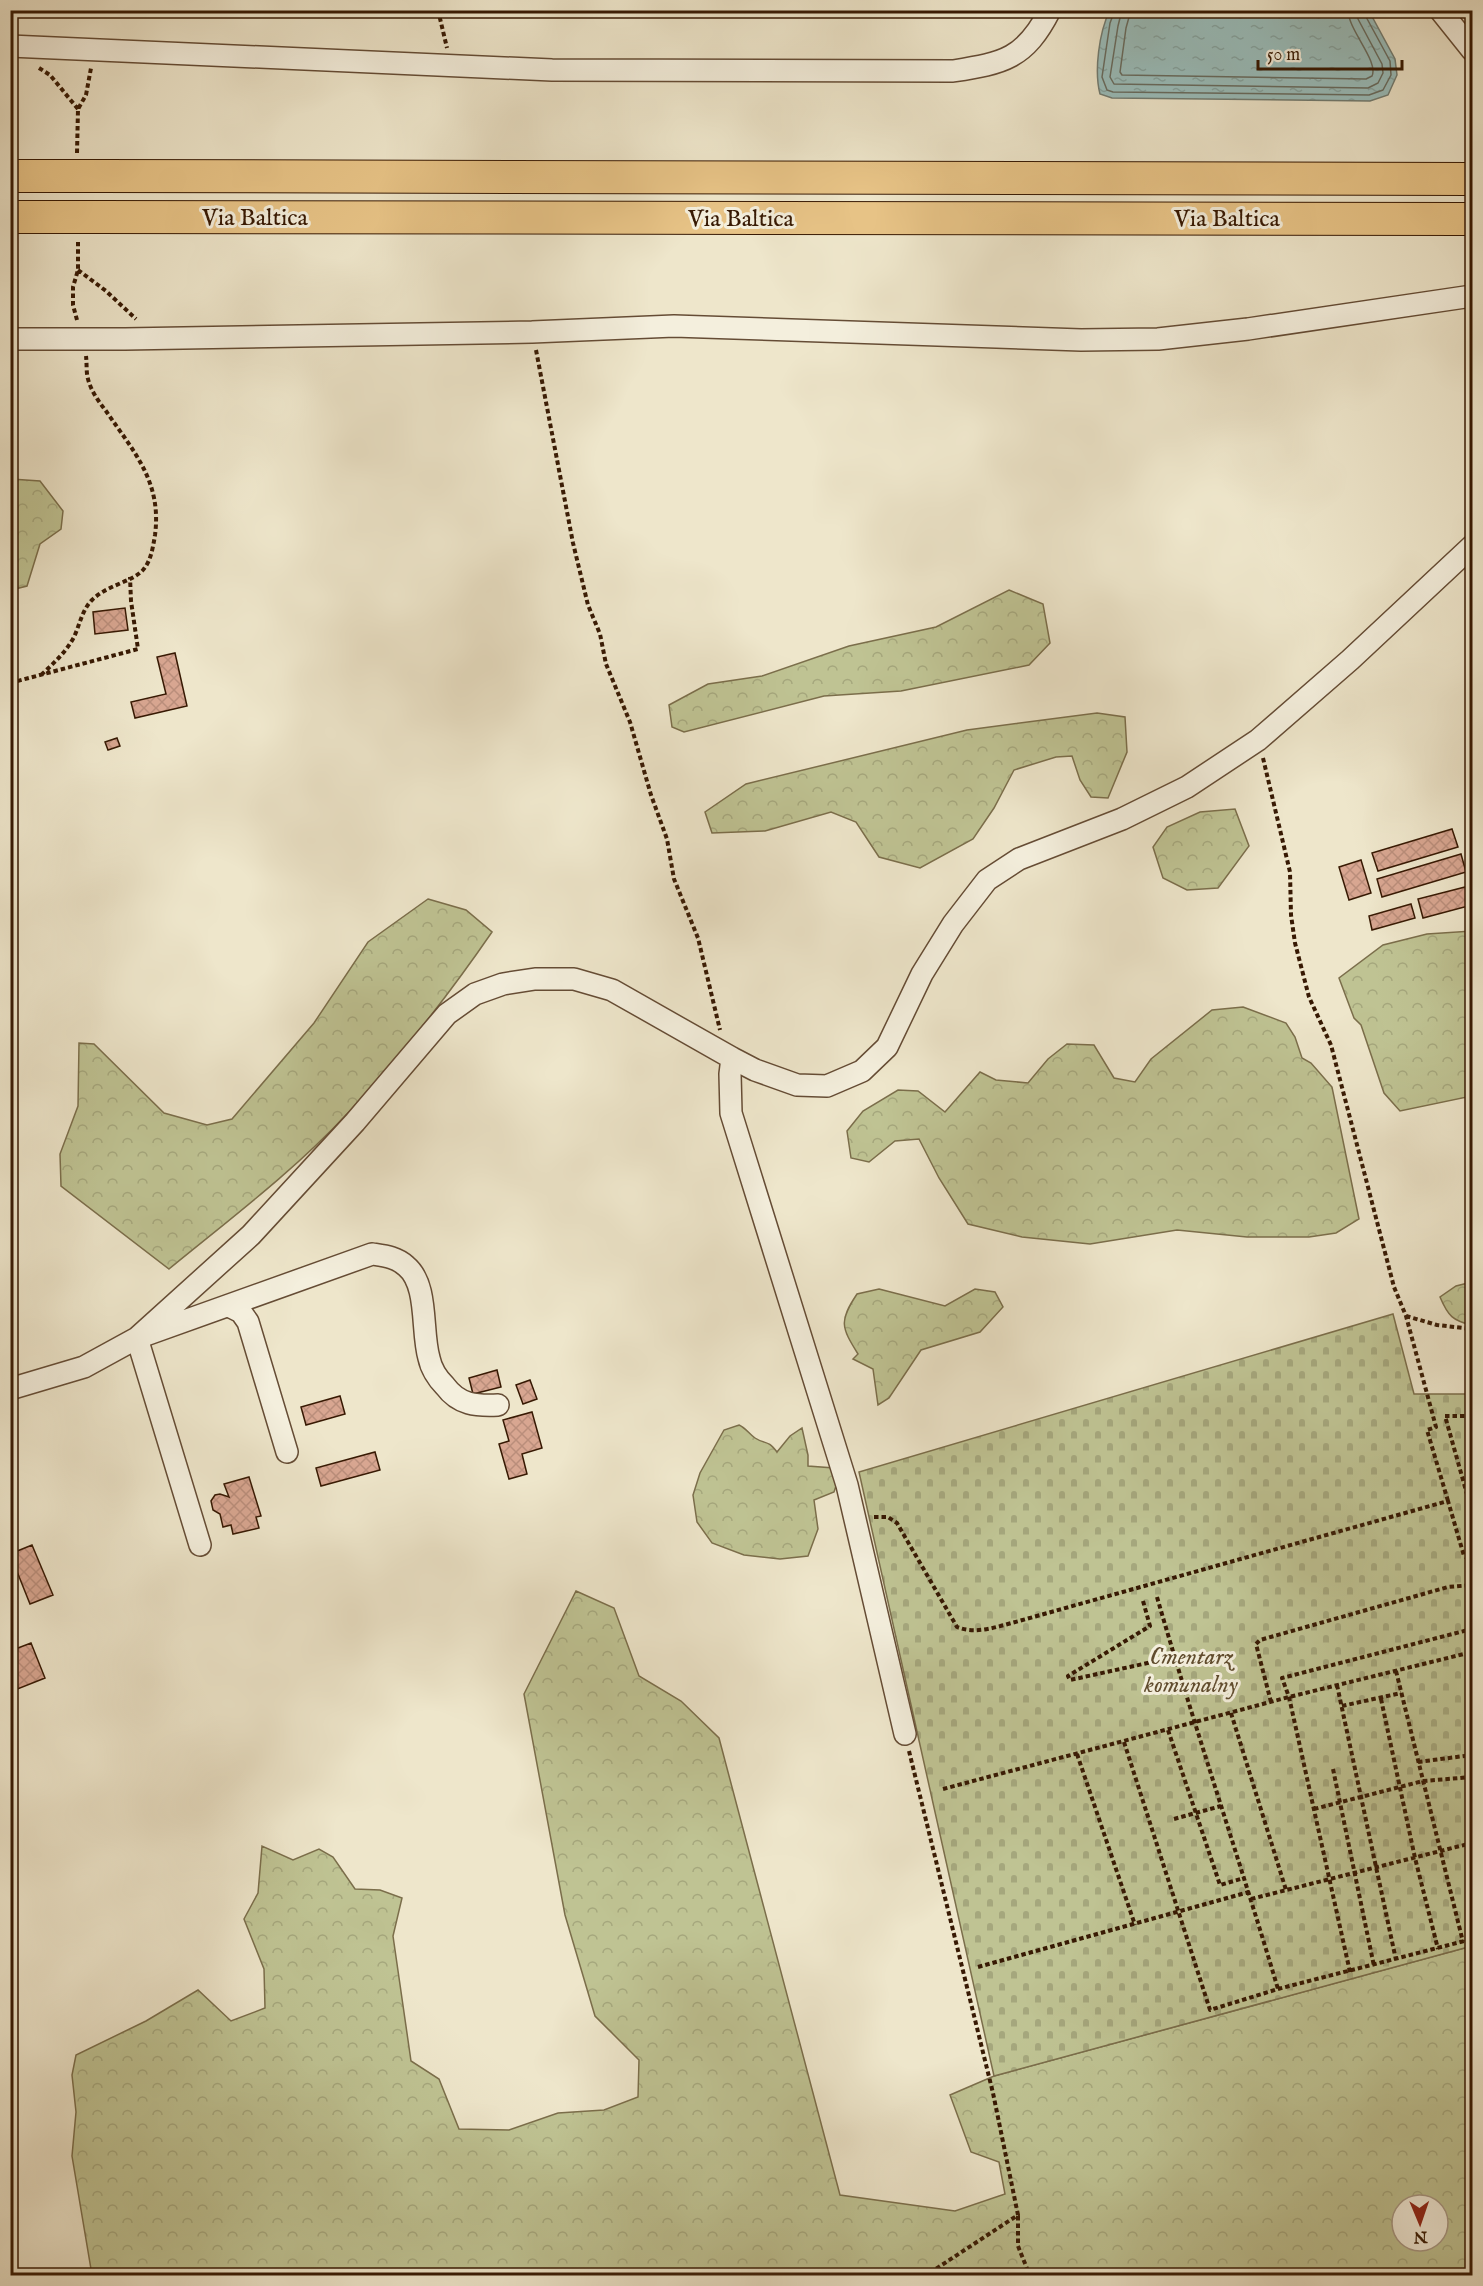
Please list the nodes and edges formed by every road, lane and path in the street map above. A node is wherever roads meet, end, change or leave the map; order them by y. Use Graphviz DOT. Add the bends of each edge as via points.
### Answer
graph roads {
  1 [pos="438,10"];
  2 [pos="1050,10"];
  3 [pos="1440,10"];
  4 [pos="11,46"];
  5 [pos="99,50"];
  6 [pos="1473,50"];
  7 [pos="451,68"];
  8 [pos="78,108"];
  9 [pos="77,143"];
  10 [pos="10,176"];
  11 [pos="1473,179"];
  12 [pos="10,217"];
  13 [pos="1473,219"];
  14 [pos="76,222"];
  15 [pos="78,270"];
  16 [pos="1473,296"];
  17 [pos="532,332"];
  18 [pos="10,339"];
  19 [pos="81,339"];
  20 [pos="159,339"];
  21 [pos="1473,546"];
  22 [pos="130,577"];
  23 [pos="41,675"];
  24 [pos="10,683"];
  25 [pos="1258,740"];
  26 [pos="732,1058"];
  27 [pos="230,1306"];
  28 [pos="1406,1316"];
  29 [pos="1473,1329"];
  30 [pos="137,1338"];
  31 [pos="10,1389"];
  32 [pos="498,1405"];
  33 [pos="1473,1416"];
  34 [pos="287,1452"];
  35 [pos="1473,1490"];
  36 [pos="1467,1491"];
  37 [pos="1448,1502"];
  38 [pos="1472,1512"];
  39 [pos="855,1516"];
  40 [pos="200,1545"];
  41 [pos="1473,1562"];
  42 [pos="1473,1585"];
  43 [pos="1157,1597"];
  44 [pos="1143,1601"];
  45 [pos="1473,1629"];
  46 [pos="1472,1652"];
  47 [pos="1174,1657"];
  48 [pos="1473,1668"];
  49 [pos="1396,1671"];
  50 [pos="1337,1685"];
  51 [pos="1401,1693"];
  52 [pos="1289,1697"];
  53 [pos="1381,1699"];
  54 [pos="1271,1702"];
  55 [pos="1342,1706"];
  56 [pos="1231,1713"];
  57 [pos="1194,1723"];
  58 [pos="1168,1730"];
  59 [pos="905,1734"];
  60 [pos="1124,1742"];
  61 [pos="1077,1754"];
  62 [pos="1473,1755"];
  63 [pos="1418,1762"];
  64 [pos="1333,1769"];
  65 [pos="1473,1777"];
  66 [pos="1423,1781"];
  67 [pos="1400,1787"];
  68 [pos="943,1789"];
  69 [pos="1360,1797"];
  70 [pos="1341,1802"];
  71 [pos="1221,1806"];
  72 [pos="1314,1809"];
  73 [pos="1196,1815"];
  74 [pos="1174,1819"];
  75 [pos="1473,1843"];
  76 [pos="1440,1852"];
  77 [pos="1415,1858"];
  78 [pos="1376,1866"];
  79 [pos="1354,1872"];
  80 [pos="1244,1878"];
  81 [pos="1329,1878"];
  82 [pos="1286,1890"];
  83 [pos="1249,1892"];
  84 [pos="1251,1899"];
  85 [pos="1180,1912"];
  86 [pos="1135,1924"];
  87 [pos="1473,1939"];
  88 [pos="1463,1942"];
  89 [pos="1438,1949"];
  90 [pos="1396,1960"];
  91 [pos="1374,1966"];
  92 [pos="978,1967"];
  93 [pos="1350,1972"];
  94 [pos="1278,1989"];
  95 [pos="1018,2216"];
  96 [pos="925,2276"];
  97 [pos="1030,2276"];
  1 -- 7 [label="path"];
  2 -- 7 [label="lane" via="1038,32 1018,53 990,65 953,72"];
  3 -- 6 [label="lane"];
  4 -- 5 [label="lane"];
  4 -- 8 [label="path" via="50,75"];
  5 -- 7 [label="lane"];
  5 -- 8 [label="path" via="89,72 86,95"];
  8 -- 9 [label="path"];
  10 -- 11 [label="highway, Via Baltica, bridge"];
  12 -- 14 [label="highway, Via Baltica"];
  13 -- 14 [label="highway, Via Baltica"];
  14 -- 15 [label="path"];
  15 -- 19 [label="path" via="74,287"];
  15 -- 20 [label="path"];
  16 -- 17 [label="lane" via="1158,339 1081,340 674,326"];
  17 -- 20 [label="lane"];
  17 -- 26 [label="path" via="588,605 630,722 667,839 674,879 698,938 720,1032"];
  18 -- 19 [label="lane"];
  19 -- 20 [label="lane"];
  19 -- 22 [label="path" via="88,381 128,440 153,488 153,548 142,571"];
  21 -- 25 [label="lane"];
  22 -- 23 [label="path" via="90,602 61,657"];
  22 -- 23 [label="path" via="138,649"];
  23 -- 24 [label="path"];
  25 -- 26 [label="lane" via="1186,787 1122,819 1019,859 987,880 922,974 887,1047 862,1071 827,1086 797,1085"];
  25 -- 28 [label="path" via="1290,872 1295,943 1309,997 1331,1046 1394,1287"];
  26 -- 30 [label="lane" via="612,990 574,980 535,979 502,984 475,994 447,1014 251,1235"];
  26 -- 39 [label="lane" via="731,1113"];
  27 -- 30 [label="lane"];
  27 -- 32 [label="lane" via="372,1254 393,1257 408,1267 419,1283 429,1359 439,1379 459,1401 477,1406"];
  27 -- 34 [label="lane" via="248,1322"];
  28 -- 29 [label="path"];
  28 -- 37 [label="path" via="1436,1427 1427,1430"];
  30 -- 31 [label="lane" via="84,1366"];
  30 -- 40 [label="lane"];
  33 -- 36 [label="path" via="1445,1416"];
  35 -- 36 [label="path"];
  36 -- 38 [label="path"];
  37 -- 39 [label="path" via="1019,1621 966,1631 957,1628 897,1523 888,1517"];
  37 -- 41 [label="path" via="1464,1556"];
  39 -- 59 [label="lane"];
  42 -- 54 [label="path" via="1448,1587 1260,1640 1256,1644"];
  43 -- 47 [label="path"];
  44 -- 47 [label="path" via="1150,1626 1068,1676 1070,1680"];
  45 -- 52 [label="path" via="1282,1678"];
  46 -- 48 [label="path"];
  46 -- 49 [label="path"];
  47 -- 57 [label="path"];
  49 -- 50 [label="path"];
  49 -- 51 [label="path"];
  50 -- 52 [label="path"];
  50 -- 55 [label="path"];
  51 -- 53 [label="path"];
  51 -- 63 [label="path"];
  52 -- 54 [label="path"];
  52 -- 72 [label="path"];
  53 -- 55 [label="path"];
  53 -- 67 [label="path"];
  54 -- 56 [label="path"];
  55 -- 69 [label="path"];
  56 -- 57 [label="path"];
  56 -- 82 [label="path"];
  57 -- 58 [label="path"];
  57 -- 71 [label="path"];
  58 -- 60 [label="path"];
  58 -- 73 [label="path"];
  59 -- 95 [label="path" via="993,2093"];
  60 -- 61 [label="path"];
  60 -- 85 [label="path"];
  61 -- 68 [label="path"];
  61 -- 86 [label="path"];
  62 -- 63 [label="path"];
  63 -- 66 [label="path"];
  64 -- 70 [label="path"];
  65 -- 66 [label="path"];
  66 -- 67 [label="path"];
  66 -- 76 [label="path"];
  67 -- 69 [label="path"];
  67 -- 77 [label="path"];
  69 -- 70 [label="path"];
  69 -- 78 [label="path"];
  70 -- 72 [label="path"];
  70 -- 79 [label="path"];
  71 -- 73 [label="path"];
  71 -- 80 [label="path"];
  72 -- 81 [label="path"];
  73 -- 74 [label="path"];
  73 -- 80 [label="path" via="1220,1885"];
  75 -- 76 [label="path"];
  76 -- 77 [label="path"];
  76 -- 88 [label="path"];
  77 -- 78 [label="path"];
  77 -- 89 [label="path"];
  78 -- 79 [label="path"];
  78 -- 90 [label="path"];
  79 -- 81 [label="path"];
  79 -- 91 [label="path"];
  80 -- 83 [label="path"];
  81 -- 82 [label="path"];
  81 -- 93 [label="path"];
  82 -- 84 [label="path"];
  83 -- 84 [label="path"];
  83 -- 85 [label="path"];
  84 -- 94 [label="path"];
  85 -- 86 [label="path"];
  85 -- 94 [label="path" via="1210,2010"];
  86 -- 92 [label="path"];
  87 -- 88 [label="path"];
  88 -- 89 [label="path"];
  89 -- 90 [label="path"];
  90 -- 91 [label="path"];
  91 -- 93 [label="path"];
  93 -- 94 [label="path"];
  95 -- 96 [label="path"];
  95 -- 97 [label="path" via="1018,2246"];
}
